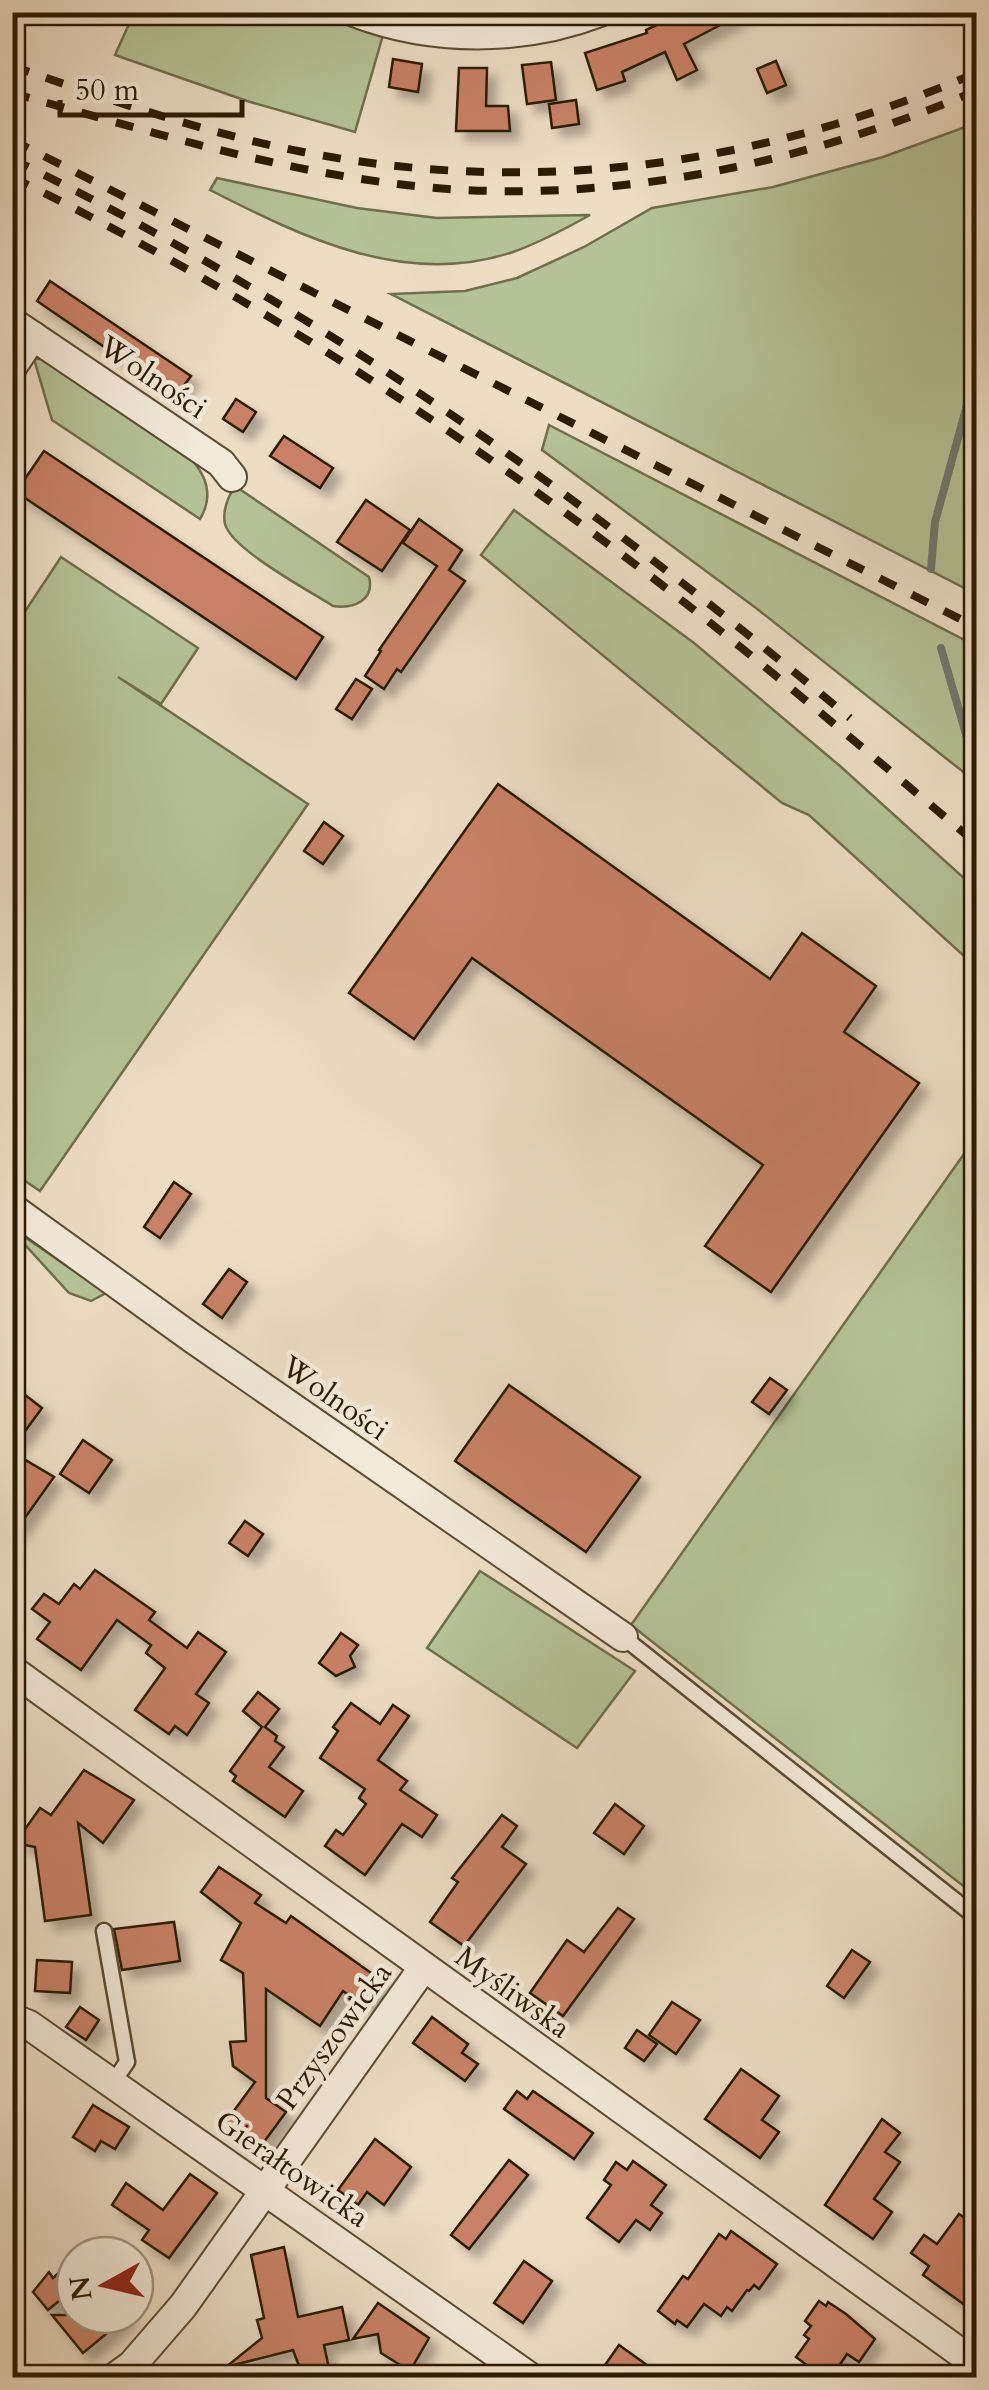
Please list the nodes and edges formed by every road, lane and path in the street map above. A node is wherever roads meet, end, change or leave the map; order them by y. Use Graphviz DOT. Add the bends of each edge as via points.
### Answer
graph roads {
  1 [pos="354,12"];
  2 [pos="600,12"];
  3 [pos="23,329"];
  4 [pos="12,367"];
  5 [pos="232,477"];
  6 [pos="12,1208"];
  7 [pos="624,1637"];
  8 [pos="12,1670"];
  9 [pos="976,1916"];
  10 [pos="104,1931"];
  11 [pos="423,1968"];
  12 [pos="12,2018"];
  13 [pos="112,2084"];
  14 [pos="264,2189"];
  15 [pos="976,2364"];
  16 [pos="114,2378"];
  17 [pos="531,2378"];
  1 -- 2 [label="street" via="412,28 487,34"];
  3 -- 4 [label="street, Wolności"];
  3 -- 5 [label="street, Wolności" via="221,463"];
  6 -- 7 [label="street, Wolności"];
  7 -- 9 [label="lane"];
  8 -- 11 [label="street, Myśliwska"];
  10 -- 13 [label="lane" via="128,2062"];
  11 -- 14 [label="street, Przyszowicka"];
  11 -- 15 [label="street, Myśliwska"];
  12 -- 13 [label="street, Gierałtowicka"];
  13 -- 14 [label="street, Gierałtowicka"];
  14 -- 16 [label="street, Przyszowicka" via="183,2306"];
  14 -- 17 [label="street, Gierałtowicka"];
}
